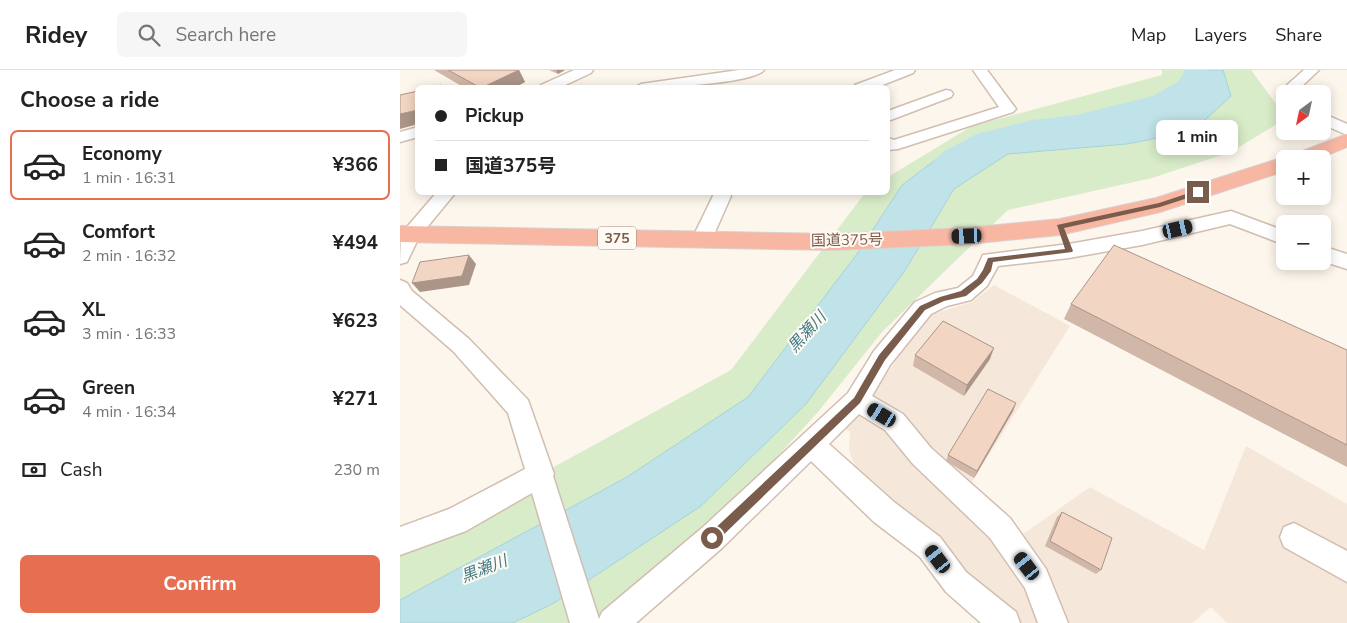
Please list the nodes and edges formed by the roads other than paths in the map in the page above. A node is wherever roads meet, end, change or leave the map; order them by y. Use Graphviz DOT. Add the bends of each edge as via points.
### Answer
graph roads {
  1 [pos="586,70"];
  2 [pos="757,70"];
  3 [pos="908,70"];
  4 [pos="980,70"];
  5 [pos="1312,70"];
  6 [pos="553,85"];
  7 [pos="662,85"];
  8 [pos="868,85"];
  9 [pos="1295,85"];
  10 [pos="946,94"];
  11 [pos="890,115"];
  12 [pos="1331,122"];
  13 [pos="1347,130"];
  14 [pos="415,133"];
  15 [pos="400,139"];
  16 [pos="1347,140"];
  17 [pos="415,143"];
  18 [pos="890,144"];
  19 [pos="1322,150"];
  20 [pos="1276,167"];
  21 [pos="444,195"];
  22 [pos="722,195"];
  23 [pos="1060,227"];
  24 [pos="406,234"];
  25 [pos="1276,234"];
  26 [pos="702,239"];
  27 [pos="1069,251"];
  28 [pos="1331,256"];
  29 [pos="400,257"];
  30 [pos="1347,262"];
  31 [pos="400,288"];
  32 [pos="857,400"];
  33 [pos="811,444"];
  34 [pos="541,474"];
  35 [pos="1294,537"];
  36 [pos="400,541"];
  37 [pos="1347,567"];
  38 [pos="585,623"];
  39 [pos="613,623"];
  40 [pos="1005,623"];
  41 [pos="1053,623"];
  1 -- 6 [label="street"];
  2 -- 7 [label="street"];
  3 -- 8 [label="street"];
  4 -- 18 [label="street" via="1008,109"];
  5 -- 9 [label="street"];
  10 -- 11 [label="street"];
  12 -- 13 [label="street"];
  14 -- 15 [label="street"];
  15 -- 17 [label="street"];
  16 -- 19 [label="highway"];
  20 -- 23 [label="highway, 国道375号 / 375" via="1160,205"];
  21 -- 24 [label="street"];
  22 -- 26 [label="street"];
  23 -- 26 [label="highway, 国道375号 / 375" via="967,236 835,242"];
  23 -- 27 [label="street"];
  24 -- 26 [label="highway, 国道375号 / 375"];
  24 -- 29 [label="street"];
  25 -- 27 [label="street" via="1231,217"];
  27 -- 32 [label="street" via="990,260 980,281 964,294 923,308 882,358"];
  28 -- 30 [label="street"];
  31 -- 34 [label="street" via="404,296 461,345 519,408"];
  32 -- 33 [label="street"];
  32 -- 41 [label="street" via="894,422 922,456 1000,528 1036,578"];
  33 -- 39 [label="street" via="712,538"];
  33 -- 40 [label="street" via="884,512 930,548 956,582"];
  34 -- 36 [label="street" via="456,521"];
  34 -- 38 [label="street"];
  35 -- 37 [label="street"];
}
